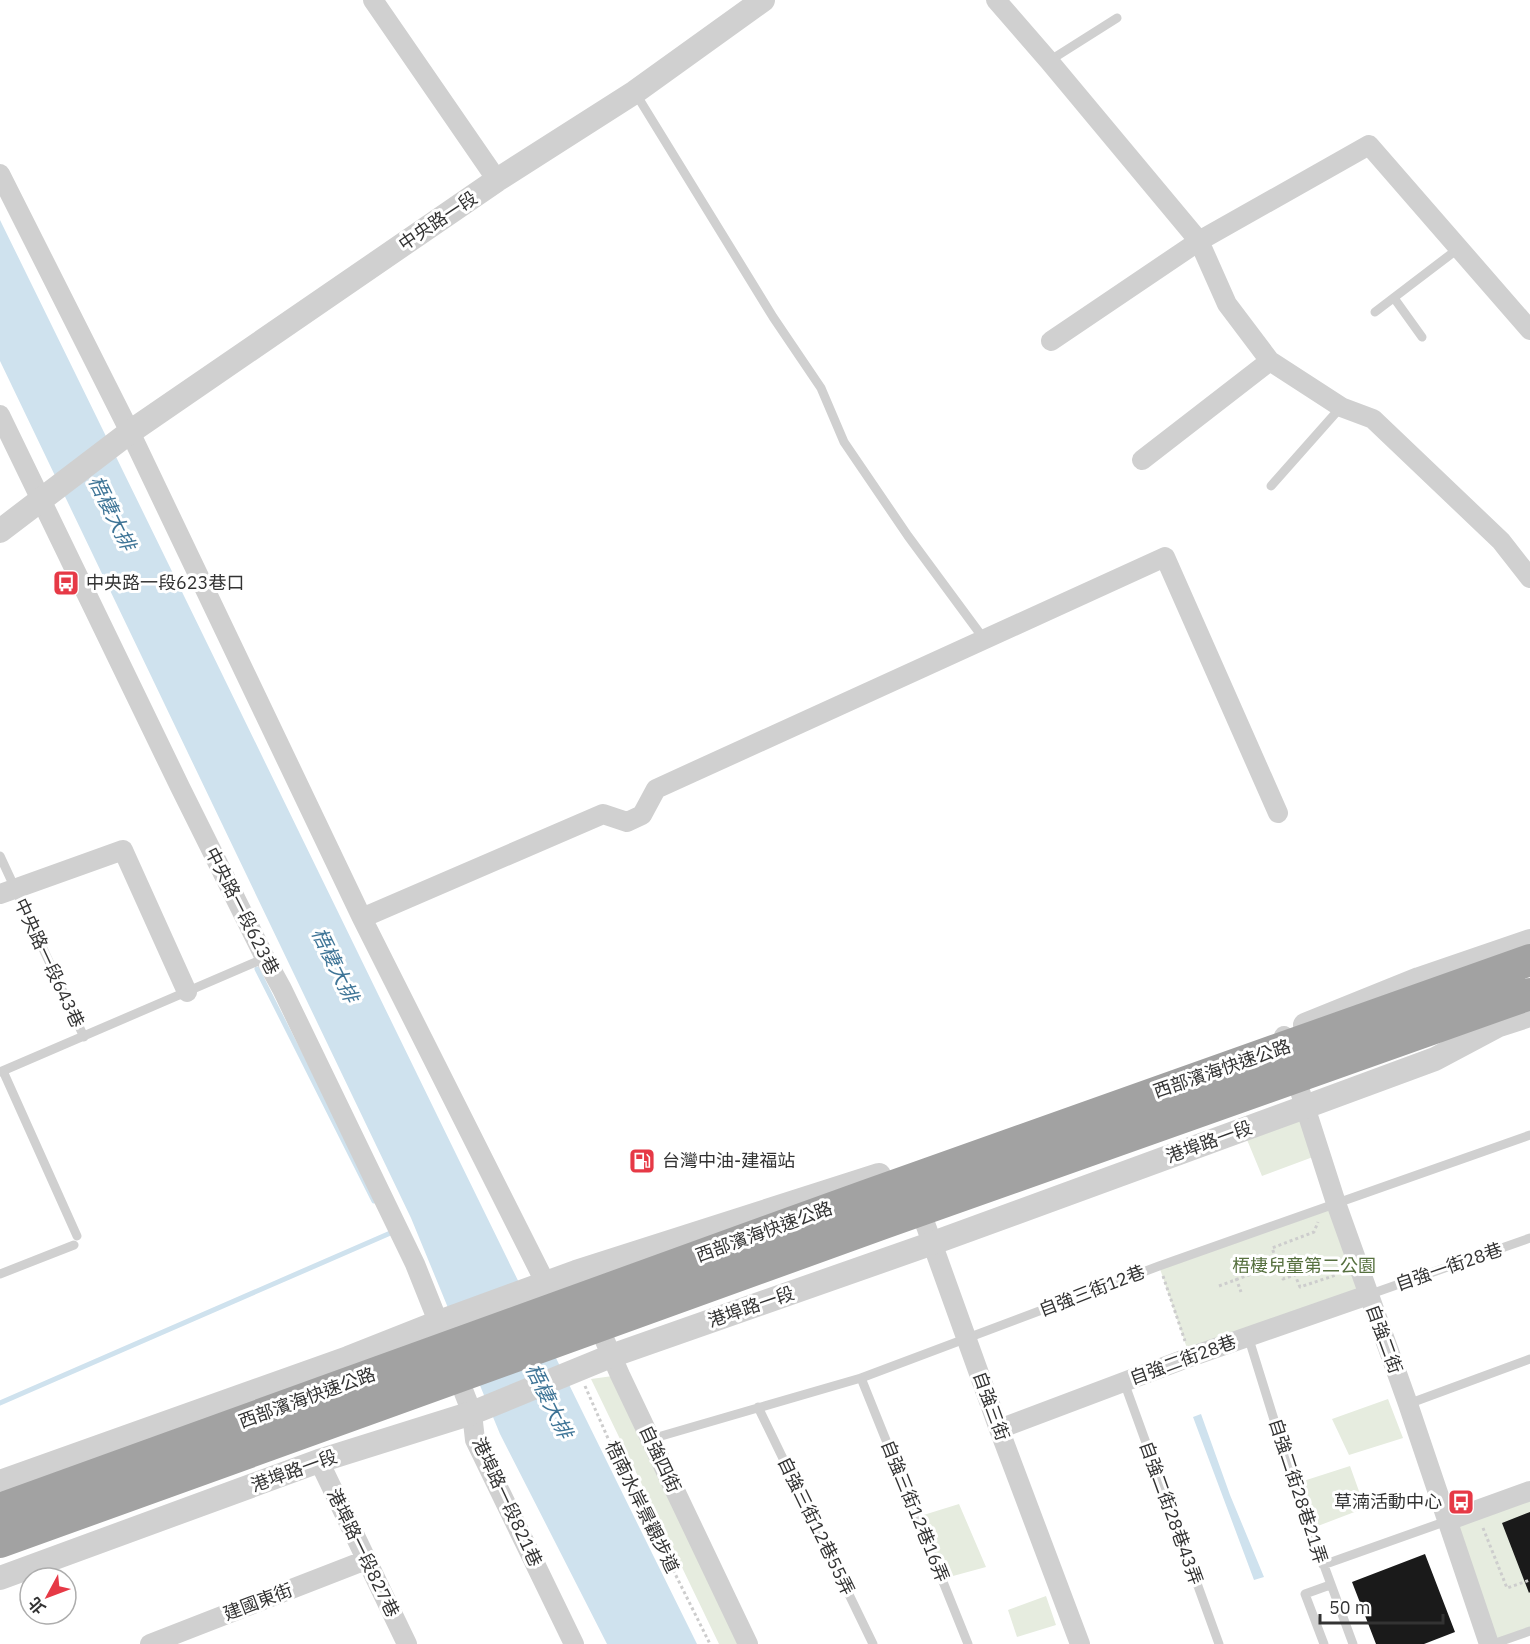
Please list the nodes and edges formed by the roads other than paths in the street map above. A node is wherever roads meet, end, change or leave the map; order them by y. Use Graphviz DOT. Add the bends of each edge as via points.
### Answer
graph roads {
  1 [pos="373,0"];
  2 [pos="763,0"];
  3 [pos="996,0"];
  4 [pos="1117,18"];
  5 [pos="1049,61"];
  6 [pos="635,92"];
  7 [pos="0,174"];
  8 [pos="497,180"];
  9 [pos="1199,241"];
  10 [pos="1459,248"];
  11 [pos="1394,298"];
  12 [pos="1375,312"];
  13 [pos="1530,330"];
  14 [pos="1422,337"];
  15 [pos="1052,341"];
  16 [pos="1270,361"];
  17 [pos="1341,406"];
  18 [pos="0,415"];
  19 [pos="122,438"];
  20 [pos="1142,460"];
  21 [pos="1271,486"];
  22 [pos="48,496"];
  23 [pos="0,531"];
  24 [pos="1530,578"];
  25 [pos="984,639"];
  26 [pos="1278,813"];
  27 [pos="0,856"];
  28 [pos="7,892"];
  29 [pos="362,918"];
  30 [pos="1530,941"];
  31 [pos="265,958"];
  32 [pos="1530,960"];
  33 [pos="1474,961"];
  34 [pos="187,992"];
  35 [pos="1530,994"];
  36 [pos="1530,1015"];
  37 [pos="1499,1025"];
  38 [pos="1283,1033"];
  39 [pos="84,1037"];
  40 [pos="1344,1045"];
  41 [pos="1291,1063"];
  42 [pos="2,1071"];
  43 [pos="1305,1107"];
  44 [pos="1530,1135"];
  45 [pos="905,1167"];
  46 [pos="868,1195"];
  47 [pos="915,1195"];
  48 [pos="1330,1205"];
  49 [pos="884,1224"];
  50 [pos="1530,1238"];
  51 [pos="933,1244"];
  52 [pos="576,1272"];
  53 [pos="0,1274"];
  54 [pos="546,1284"];
  55 [pos="1368,1295"];
  56 [pos="592,1310"];
  57 [pos="439,1322"];
  58 [pos="1248,1336"];
  59 [pos="966,1339"];
  60 [pos="611,1356"];
  61 [pos="1530,1359"];
  62 [pos="452,1362"];
  63 [pos="861,1378"];
  64 [pos="1124,1382"];
  65 [pos="1408,1404"];
  66 [pos="758,1407"];
  67 [pos="472,1413"];
  68 [pos="999,1429"];
  69 [pos="651,1440"];
  70 [pos="319,1461"];
  71 [pos="0,1482"];
  72 [pos="1530,1491"];
  73 [pos="0,1495"];
  74 [pos="0,1509"];
  75 [pos="1447,1521"];
  76 [pos="0,1524"];
  77 [pos="0,1542"];
  78 [pos="0,1556"];
  79 [pos="366,1560"];
  80 [pos="1323,1565"];
  81 [pos="0,1578"];
  82 [pos="1330,1585"];
  83 [pos="1530,1631"];
  84 [pos="1075,1643"];
  85 [pos="150,1644"];
  86 [pos="407,1644"];
  87 [pos="574,1644"];
  88 [pos="748,1644"];
  89 [pos="873,1644"];
  90 [pos="968,1644"];
  91 [pos="1219,1644"];
  92 [pos="1324,1644"];
  93 [pos="1353,1644"];
  94 [pos="1491,1644"];
  1 -- 8 [label="street"];
  2 -- 6 [label="street, 中央路一段"];
  3 -- 5 [label="street"];
  4 -- 5 [label="lane"];
  5 -- 9 [label="street"];
  6 -- 8 [label="street, 中央路一段"];
  6 -- 25 [label="lane" via="821,388 844,442"];
  7 -- 19 [label="street"];
  8 -- 19 [label="street, 中央路一段"];
  9 -- 10 [label="street" via="1369,145"];
  9 -- 15 [label="street"];
  9 -- 16 [label="street" via="1227,304"];
  10 -- 11 [label="lane"];
  10 -- 13 [label="street"];
  11 -- 12 [label="lane"];
  11 -- 14 [label="lane"];
  16 -- 17 [label="street"];
  16 -- 20 [label="street"];
  17 -- 21 [label="lane"];
  17 -- 24 [label="street" via="1373,419 1501,541"];
  18 -- 22 [label="street, 中央路一段623巷"];
  19 -- 22 [label="street, 中央路一段"];
  19 -- 29 [label="street"];
  22 -- 23 [label="street"];
  22 -- 31 [label="street, 中央路一段623巷"];
  25 -- 26 [label="street" via="1165,557"];
  25 -- 29 [label="street" via="656,789 642,815 627,822 603,814"];
  27 -- 28 [label="lane, 中央路一段643巷"];
  28 -- 34 [label="street" via="123,850"];
  28 -- 39 [label="lane, 中央路一段643巷"];
  29 -- 54 [label="street"];
  30 -- 33 [label="street, 港埠路一段"];
  31 -- 34 [label="lane"];
  31 -- 57 [label="street, 中央路一段623巷" via="415,1264"];
  32 -- 46 [label="highway, 西部濱海快速公路, bridge"];
  33 -- 38 [label="street, 港埠路一段"];
  33 -- 40 [label="street, 港埠路一段"];
  34 -- 39 [label="lane"];
  35 -- 49 [label="highway, 西部濱海快速公路, bridge"];
  36 -- 37 [label="street, 港埠路一段"];
  37 -- 40 [label="street, 港埠路一段"];
  37 -- 43 [label="street, 港埠路一段" via="1435,1059"];
  38 -- 41 [label="street, 自強二街"];
  38 -- 45 [label="street, 港埠路一段"];
  39 -- 42 [label="lane"];
  40 -- 41 [label="street, 港埠路一段"];
  41 -- 43 [label="street, 自強二街"];
  41 -- 47 [label="street, 港埠路一段"];
  42 -- 53 [label="lane" via="75,1240"];
  43 -- 48 [label="street, 自強二街"];
  43 -- 51 [label="street, 港埠路一段"];
  44 -- 48 [label="lane, 自強三街12巷"];
  45 -- 47 [label="street, 自強三街"];
  45 -- 52 [label="street, 港埠路一段"];
  46 -- 73 [label="highway, bridge" via="823,1200 776,1216"];
  46 -- 74 [label="highway, 西部濱海快速公路, bridge"];
  47 -- 51 [label="street, 自強三街"];
  47 -- 56 [label="street, 港埠路一段"];
  48 -- 55 [label="street, 自強二街"];
  48 -- 59 [label="lane, 自強三街12巷"];
  49 -- 77 [label="highway, 西部濱海快速公路, bridge"];
  49 -- 78 [label="highway, bridge" via="838,1250 720,1302"];
  50 -- 55 [label="lane, 自強一街28巷"];
  51 -- 59 [label="street, 自強三街"];
  51 -- 60 [label="street, 港埠路一段"];
  52 -- 54 [label="street, 港埠路一段"];
  52 -- 56 [label="street, 自強四街"];
  54 -- 57 [label="street, 港埠路一段"];
  55 -- 58 [label="street, 自強二街28巷"];
  55 -- 65 [label="street, 自強二街"];
  56 -- 60 [label="street, 自強四街"];
  56 -- 62 [label="street, 港埠路一段"];
  57 -- 62 [label="street, 港埠路一段821巷"];
  57 -- 71 [label="street, 港埠路一段"];
  58 -- 64 [label="street, 自強二街28巷"];
  58 -- 80 [label="lane, 自強二街28巷21弄"];
  59 -- 63 [label="lane, 自強三街12巷"];
  59 -- 68 [label="street, 自強三街"];
  60 -- 67 [label="street, 港埠路一段"];
  60 -- 69 [label="street, 自強四街"];
  61 -- 65 [label="lane"];
  62 -- 67 [label="street, 港埠路一段821巷"];
  62 -- 76 [label="street, 港埠路一段"];
  63 -- 66 [label="lane, 自強三街12巷"];
  63 -- 90 [label="lane, 自強三街12巷16弄"];
  64 -- 68 [label="street, 自強二街28巷"];
  64 -- 91 [label="lane, 自強二街28巷43弄"];
  65 -- 75 [label="street, 自強二街"];
  66 -- 69 [label="lane, 自強三街12巷"];
  66 -- 89 [label="lane, 自強三街12巷55弄"];
  67 -- 70 [label="street, 港埠路一段"];
  67 -- 87 [label="street, 港埠路一段821巷" via="475,1440"];
  68 -- 84 [label="street, 自強三街"];
  69 -- 88 [label="street, 自強四街"];
  70 -- 79 [label="street, 港埠路一段827巷"];
  70 -- 81 [label="street, 港埠路一段"];
  72 -- 75 [label="street"];
  75 -- 80 [label="lane"];
  75 -- 94 [label="street, 自強二街"];
  79 -- 85 [label="street, 建國東街"];
  79 -- 86 [label="street, 港埠路一段827巷"];
  80 -- 82 [label="lane, 自強二街28巷21弄"];
  82 -- 92 [label="lane" via="1305,1594"];
  82 -- 93 [label="lane, 自強二街28巷21弄"];
  83 -- 94 [label="lane"];
}
